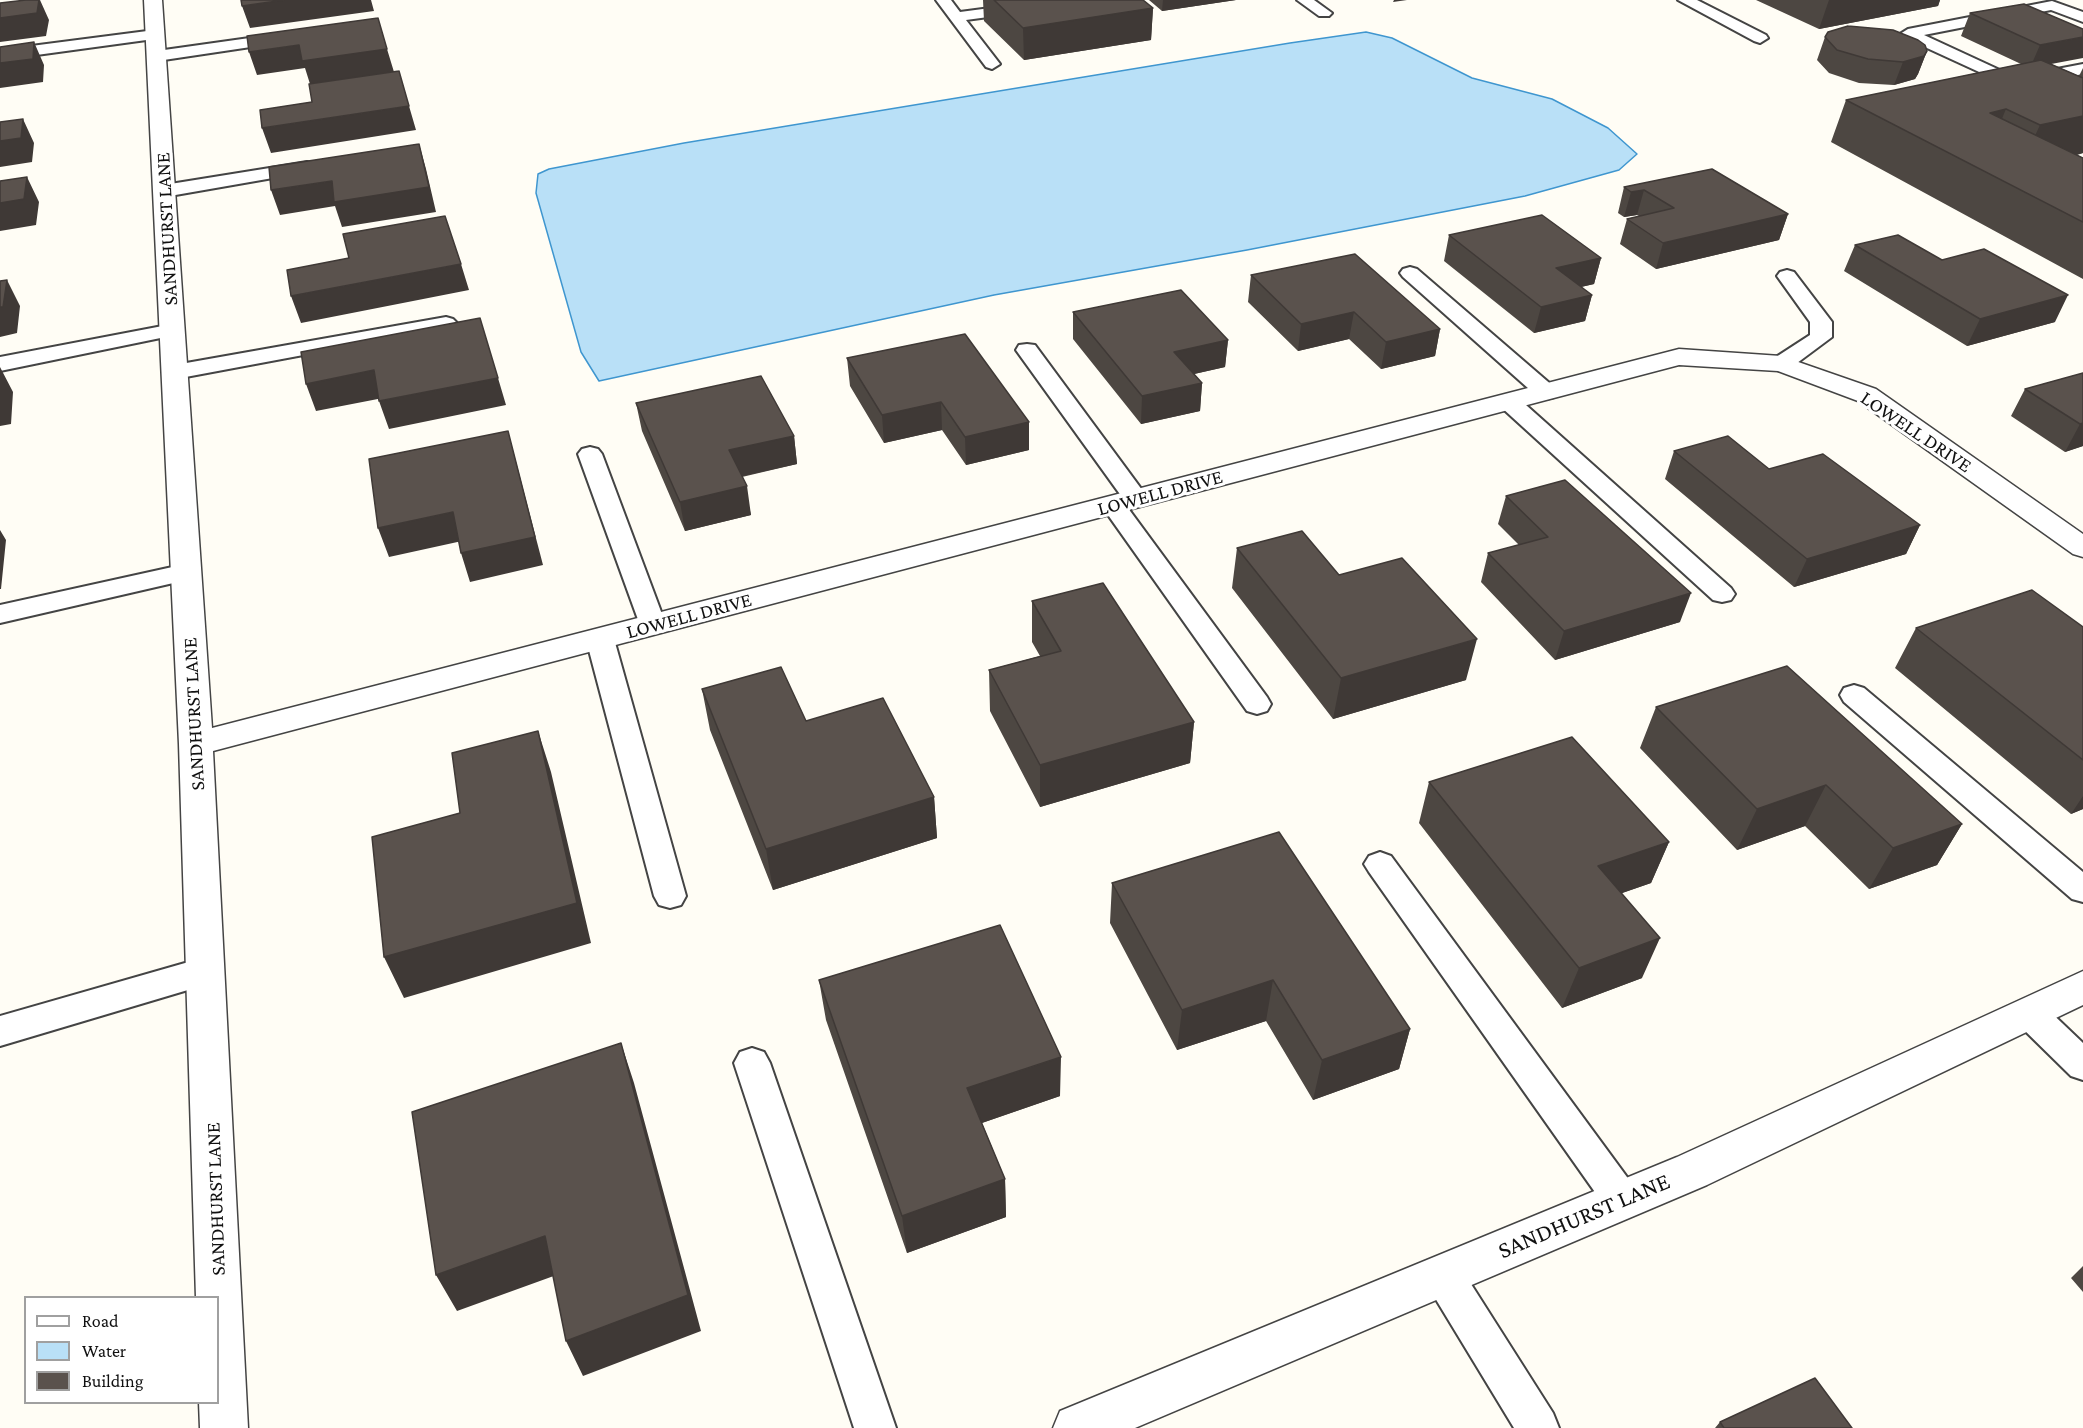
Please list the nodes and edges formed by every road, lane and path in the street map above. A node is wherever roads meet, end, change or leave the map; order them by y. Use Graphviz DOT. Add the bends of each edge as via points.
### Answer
graph roads {
  1 [pos="153,0"];
  2 [pos="943,0"];
  3 [pos="1068,0"];
  4 [pos="1304,0"];
  5 [pos="1685,0"];
  6 [pos="1324,13"];
  7 [pos="956,17"];
  8 [pos="2083,17"];
  9 [pos="296,36"];
  10 [pos="1760,38"];
  11 [pos="156,45"];
  12 [pos="0,55"];
  13 [pos="992,64"];
  14 [pos="2083,69"];
  15 [pos="325,164"];
  16 [pos="164,191"];
  17 [pos="1410,273"];
  18 [pos="1787,276"];
  19 [pos="446,322"];
  20 [pos="172,330"];
  21 [pos="1027,350"];
  22 [pos="1781,363"];
  23 [pos="0,364"];
  24 [pos="175,372"];
  25 [pos="1546,392"];
  26 [pos="1509,402"];
  27 [pos="590,454"];
  28 [pos="1124,502"];
  29 [pos="2083,548"];
  30 [pos="186,572"];
  31 [pos="1722,594"];
  32 [pos="0,614"];
  33 [pos="653,625"];
  34 [pos="600,639"];
  35 [pos="1854,695"];
  36 [pos="1257,704"];
  37 [pos="196,744"];
  38 [pos="1380,864"];
  39 [pos="2083,890"];
  40 [pos="670,896"];
  41 [pos="206,971"];
  42 [pos="2083,987"];
  43 [pos="2029,1013"];
  44 [pos="0,1031"];
  45 [pos="752,1063"];
  46 [pos="2083,1065"];
  47 [pos="1623,1200"];
  48 [pos="1443,1275"];
  49 [pos="219,1296"];
  50 [pos="219,1301"];
  51 [pos="224,1428"];
  52 [pos="875,1428"];
  53 [pos="1077,1428"];
  54 [pos="1538,1428"];
  1 -- 11 [label="street, SANDHURST LANE"];
  2 -- 7 [label="lane"];
  3 -- 7 [label="lane"];
  4 -- 6 [label="lane"];
  5 -- 10 [label="lane"];
  7 -- 13 [label="lane"];
  8 -- 14 [label="lane" via="2052,5 1908,34 2001,77 2031,79"];
  9 -- 11 [label="lane"];
  11 -- 12 [label="lane"];
  11 -- 16 [label="street, SANDHURST LANE"];
  15 -- 16 [label="lane"];
  16 -- 20 [label="street, SANDHURST LANE"];
  17 -- 25 [label="lane"];
  18 -- 22 [label="lane" via="1821,322 1821,337"];
  19 -- 24 [label="lane"];
  20 -- 23 [label="lane"];
  20 -- 24 [label="street, SANDHURST LANE"];
  21 -- 28 [label="lane"];
  22 -- 25 [label="street, LOWELL DRIVE" via="1679,357"];
  22 -- 29 [label="street, LOWELL DRIVE" via="1867,395"];
  24 -- 30 [label="street, SANDHURST LANE"];
  25 -- 26 [label="street, LOWELL DRIVE"];
  26 -- 28 [label="street, LOWELL DRIVE"];
  26 -- 31 [label="lane"];
  27 -- 33 [label="lane"];
  28 -- 33 [label="street, LOWELL DRIVE"];
  28 -- 36 [label="lane"];
  30 -- 32 [label="lane"];
  30 -- 37 [label="street, SANDHURST LANE"];
  33 -- 34 [label="street, LOWELL DRIVE"];
  34 -- 37 [label="street, LOWELL DRIVE"];
  34 -- 40 [label="lane"];
  35 -- 39 [label="lane"];
  37 -- 41 [label="street, SANDHURST LANE"];
  38 -- 47 [label="lane"];
  41 -- 44 [label="lane"];
  41 -- 49 [label="street, SANDHURST LANE"];
  42 -- 43 [label="street, SANDHURST LANE"];
  43 -- 46 [label="lane"];
  43 -- 47 [label="street, SANDHURST LANE"];
  45 -- 52 [label="lane"];
  47 -- 48 [label="street, SANDHURST LANE"];
  48 -- 53 [label="street, SANDHURST LANE"];
  48 -- 54 [label="lane"];
  50 -- 51 [label="street, SANDHURST LANE"];
}
